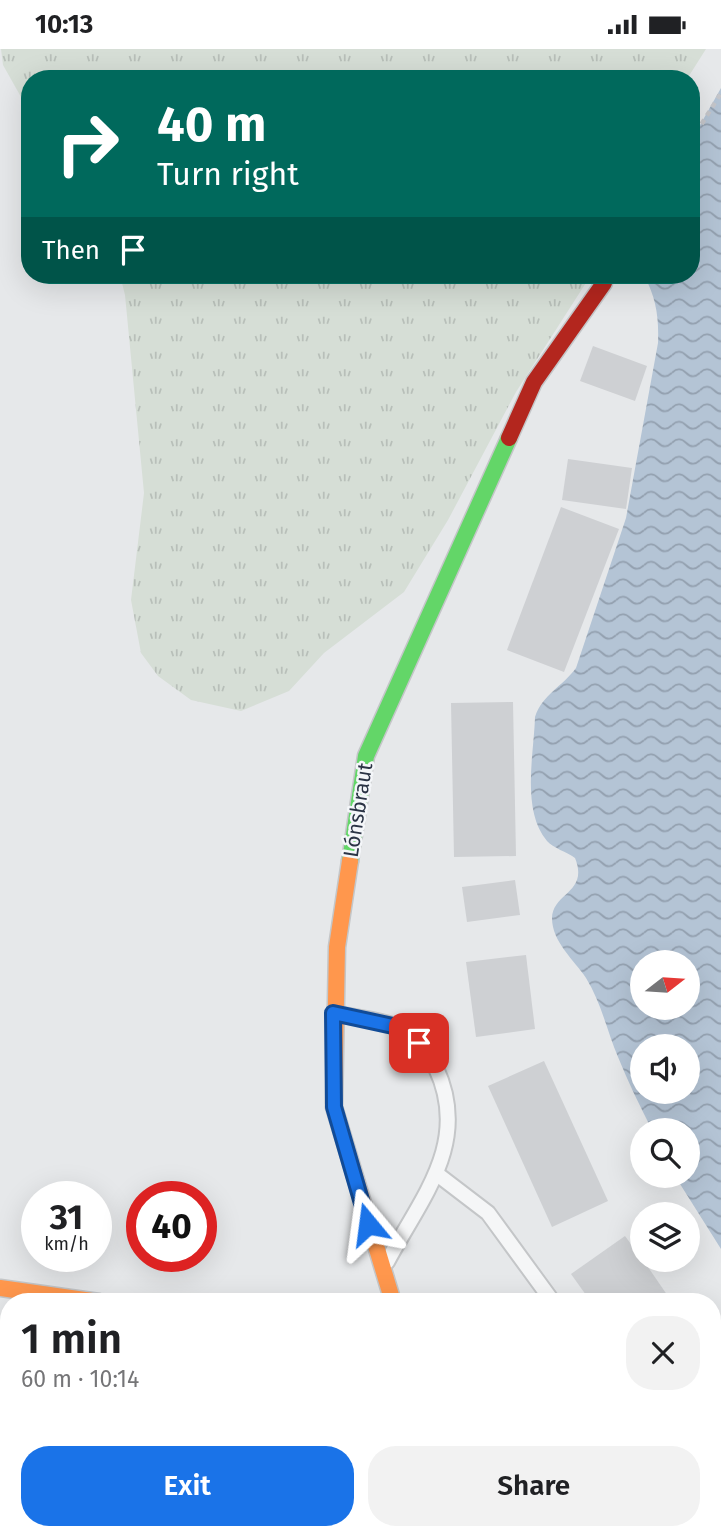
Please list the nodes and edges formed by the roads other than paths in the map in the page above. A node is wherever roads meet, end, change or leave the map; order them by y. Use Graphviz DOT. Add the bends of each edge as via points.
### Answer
graph roads {
  1 [pos="603,284"];
  2 [pos="333,1013"];
  3 [pos="437,1174"];
  4 [pos="382,1272"];
  5 [pos="0,1288"];
  6 [pos="50,1293"];
  7 [pos="390,1293"];
  8 [pos="546,1293"];
  1 -- 2 [label="street, Lónsbraut" via="534,382 366,757 337,947"];
  2 -- 3 [label="lane" via="402,1028 433,1061 448,1104 450,1128"];
  2 -- 4 [label="street, Lónsbraut" via="334,1107"];
  3 -- 4 [label="lane"];
  3 -- 8 [label="lane" via="488,1213"];
  4 -- 7 [label="street, Lónsbraut"];
  5 -- 6 [label="street"];
}
